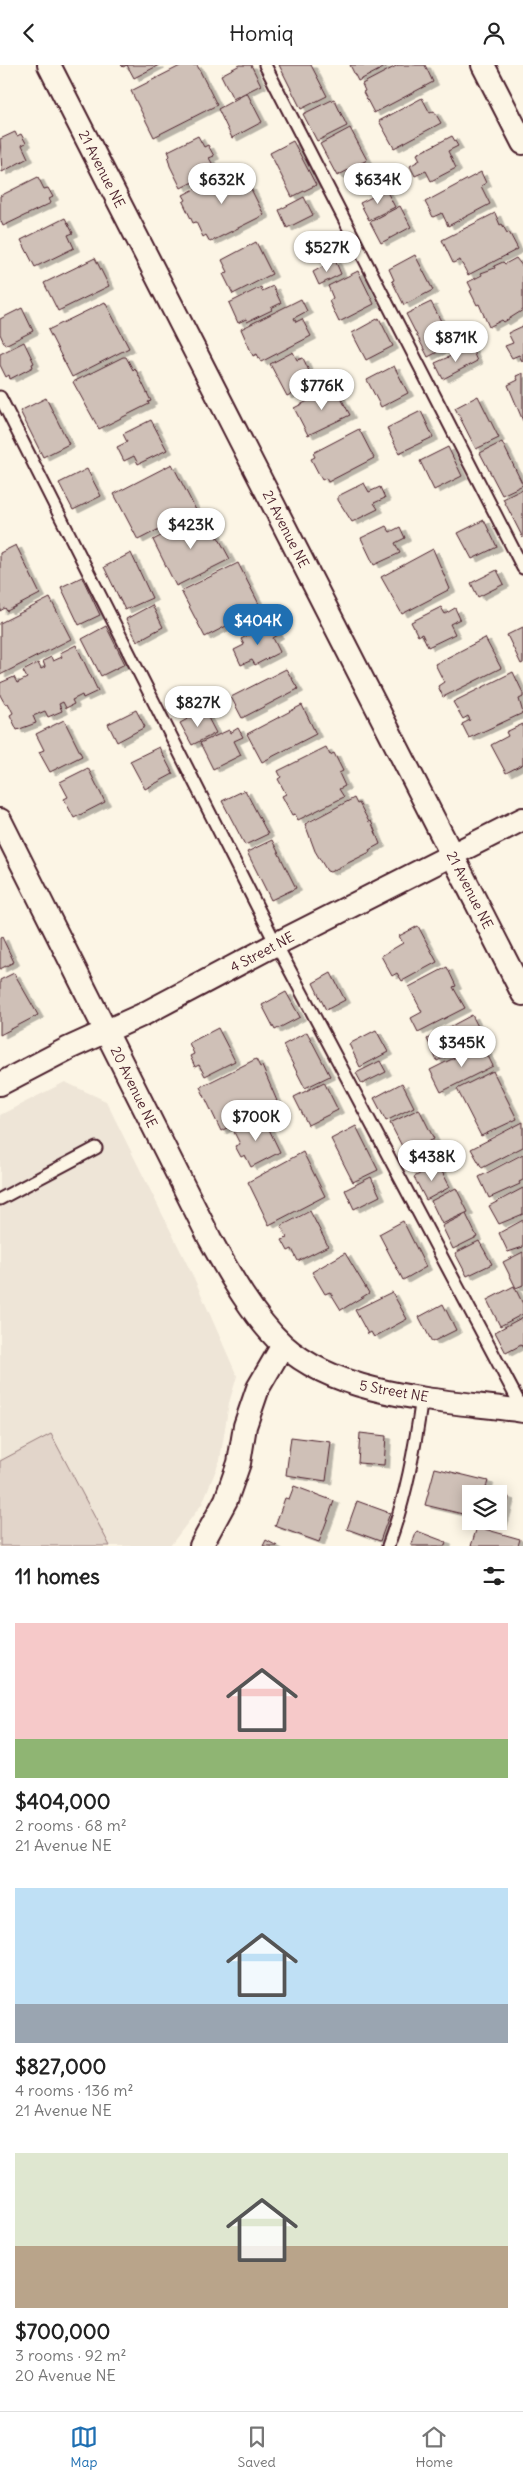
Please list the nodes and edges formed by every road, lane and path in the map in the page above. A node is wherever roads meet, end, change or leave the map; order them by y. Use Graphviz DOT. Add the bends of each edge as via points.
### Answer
graph roads {
  1 [pos="50,65"];
  2 [pos="265,65"];
  3 [pos="483,65"];
  4 [pos="523,143"];
  5 [pos="0,397"];
  6 [pos="523,568"];
  7 [pos="523,819"];
  8 [pos="0,820"];
  9 [pos="452,855"];
  10 [pos="276,944"];
  11 [pos="523,994"];
  12 [pos="106,1031"];
  13 [pos="0,1084"];
  14 [pos="96,1149"];
  15 [pos="0,1199"];
  16 [pos="283,1345"];
  17 [pos="422,1397"];
  18 [pos="523,1411"];
  19 [pos="202,1546"];
  20 [pos="388,1546"];
  1 -- 9 [label="street, 21 Avenue NE"];
  2 -- 6 [label="lane"];
  3 -- 4 [label="street"];
  5 -- 10 [label="lane"];
  7 -- 9 [label="street, 4 Street NE"];
  8 -- 12 [label="street, 20 Avenue NE"];
  9 -- 10 [label="street, 4 Street NE"];
  9 -- 11 [label="street, 21 Avenue NE"];
  10 -- 12 [label="street, 4 Street NE"];
  10 -- 18 [label="lane"];
  12 -- 13 [label="street, 4 Street NE"];
  12 -- 16 [label="street, 20 Avenue NE" via="222,1260 250,1304"];
  14 -- 15 [label="lane"];
  16 -- 17 [label="street, 5 Street NE" via="348,1382 389,1393"];
  16 -- 19 [label="street" via="258,1387 226,1500"];
  17 -- 18 [label="street, 5 Street NE"];
  17 -- 20 [label="lane" via="406,1489"];
}
